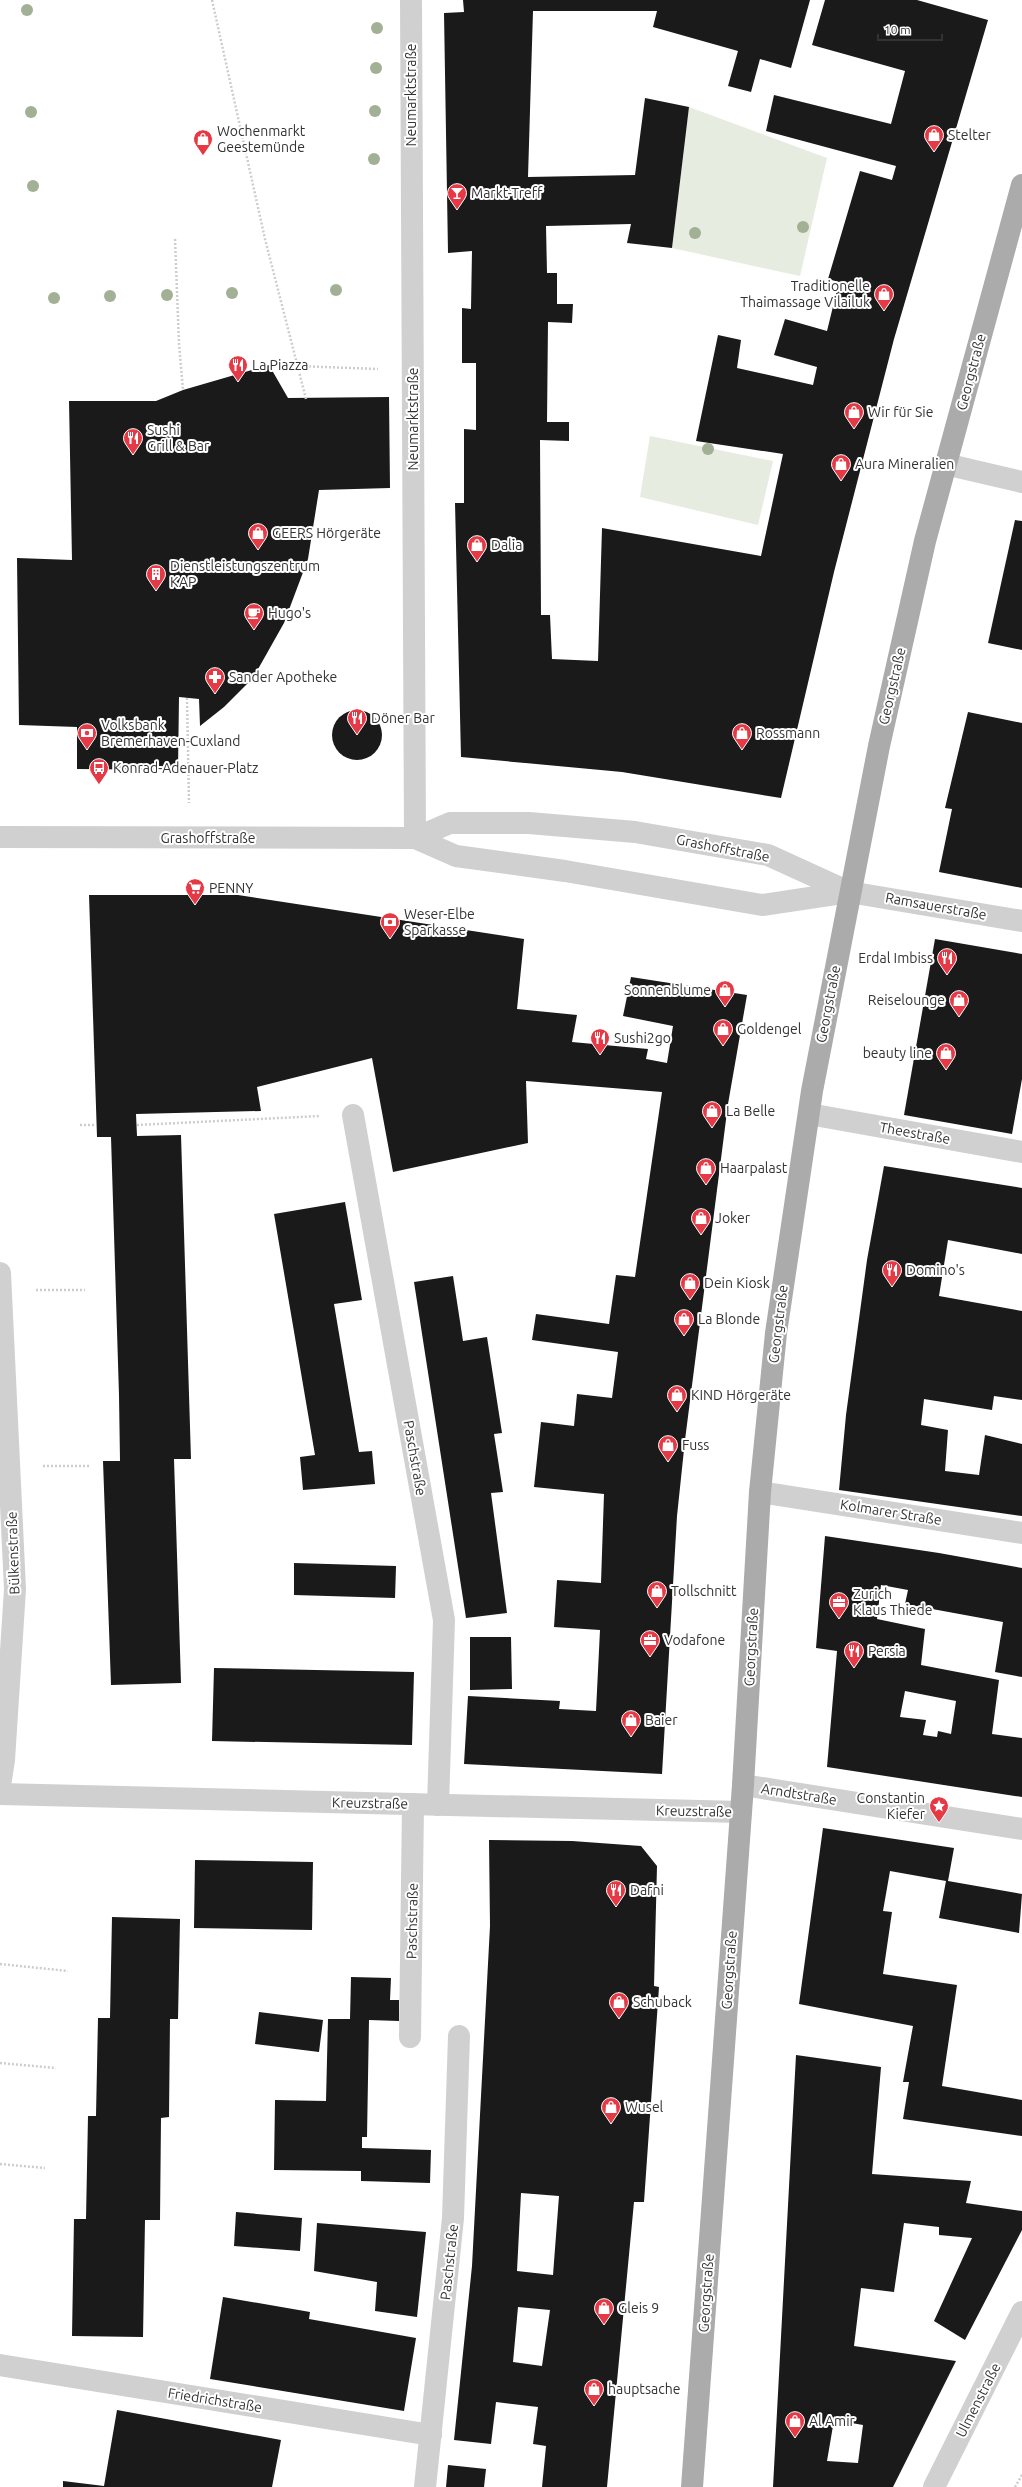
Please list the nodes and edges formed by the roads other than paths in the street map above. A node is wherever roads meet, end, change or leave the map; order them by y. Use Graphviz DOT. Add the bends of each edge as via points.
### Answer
graph roads {
  1 [pos="411,0"];
  2 [pos="1022,184"];
  3 [pos="945,464"];
  4 [pos="1022,482"];
  5 [pos="0,837"];
  6 [pos="415,838"];
  7 [pos="850,892"];
  8 [pos="1022,921"];
  9 [pos="808,1114"];
  10 [pos="352,1115"];
  11 [pos="1022,1152"];
  12 [pos="0,1273"];
  13 [pos="2,1344"];
  14 [pos="760,1492"];
  15 [pos="1022,1533"];
  16 [pos="743,1785"];
  17 [pos="0,1786"];
  18 [pos="0,1794"];
  19 [pos="413,1804"];
  20 [pos="438,1805"];
  21 [pos="741,1812"];
  22 [pos="1022,1829"];
  23 [pos="459,2036"];
  24 [pos="410,2038"];
  25 [pos="1022,2312"];
  26 [pos="0,2364"];
  27 [pos="431,2435"];
  28 [pos="425,2487"];
  29 [pos="692,2487"];
  30 [pos="934,2487"];
  1 -- 6 [label="street, Neumarktstraße"];
  2 -- 3 [label="main road, Georgstraße"];
  3 -- 4 [label="street"];
  3 -- 7 [label="main road, Georgstraße" via="884,723"];
  5 -- 6 [label="street, Grashoffstraße"];
  6 -- 7 [label="street, Grashoffstraße" via="456,856 565,871 762,905"];
  6 -- 7 [label="street, Grashoffstraße" via="450,824 529,822 635,832 768,855"];
  7 -- 8 [label="street, Ramsauerstraße"];
  7 -- 9 [label="main road, Georgstraße"];
  9 -- 11 [label="street, Theestraße"];
  9 -- 14 [label="main road, Georgstraße" via="776,1333"];
  10 -- 20 [label="street, Paschstraße" via="444,1620"];
  12 -- 13 [label="street, Bülkenstraße"];
  13 -- 17 [label="street, Bülkenstraße" via="15,1589 4,1760"];
  14 -- 15 [label="street, Kolmarer Straße"];
  14 -- 16 [label="main road, Georgstraße"];
  16 -- 21 [label="main road, Georgstraße"];
  16 -- 22 [label="street, Arndtstraße"];
  18 -- 19 [label="street, Kreuzstraße"];
  19 -- 20 [label="street, Kreuzstraße"];
  19 -- 24 [label="street, Paschstraße"];
  20 -- 21 [label="street, Kreuzstraße"];
  21 -- 29 [label="main road, Georgstraße"];
  23 -- 27 [label="street, Paschstraße" via="453,2218"];
  25 -- 30 [label="street, Ulmenstraße"];
  26 -- 27 [label="street, Friedrichstraße"];
  27 -- 28 [label="street, Paschstraße"];
}
